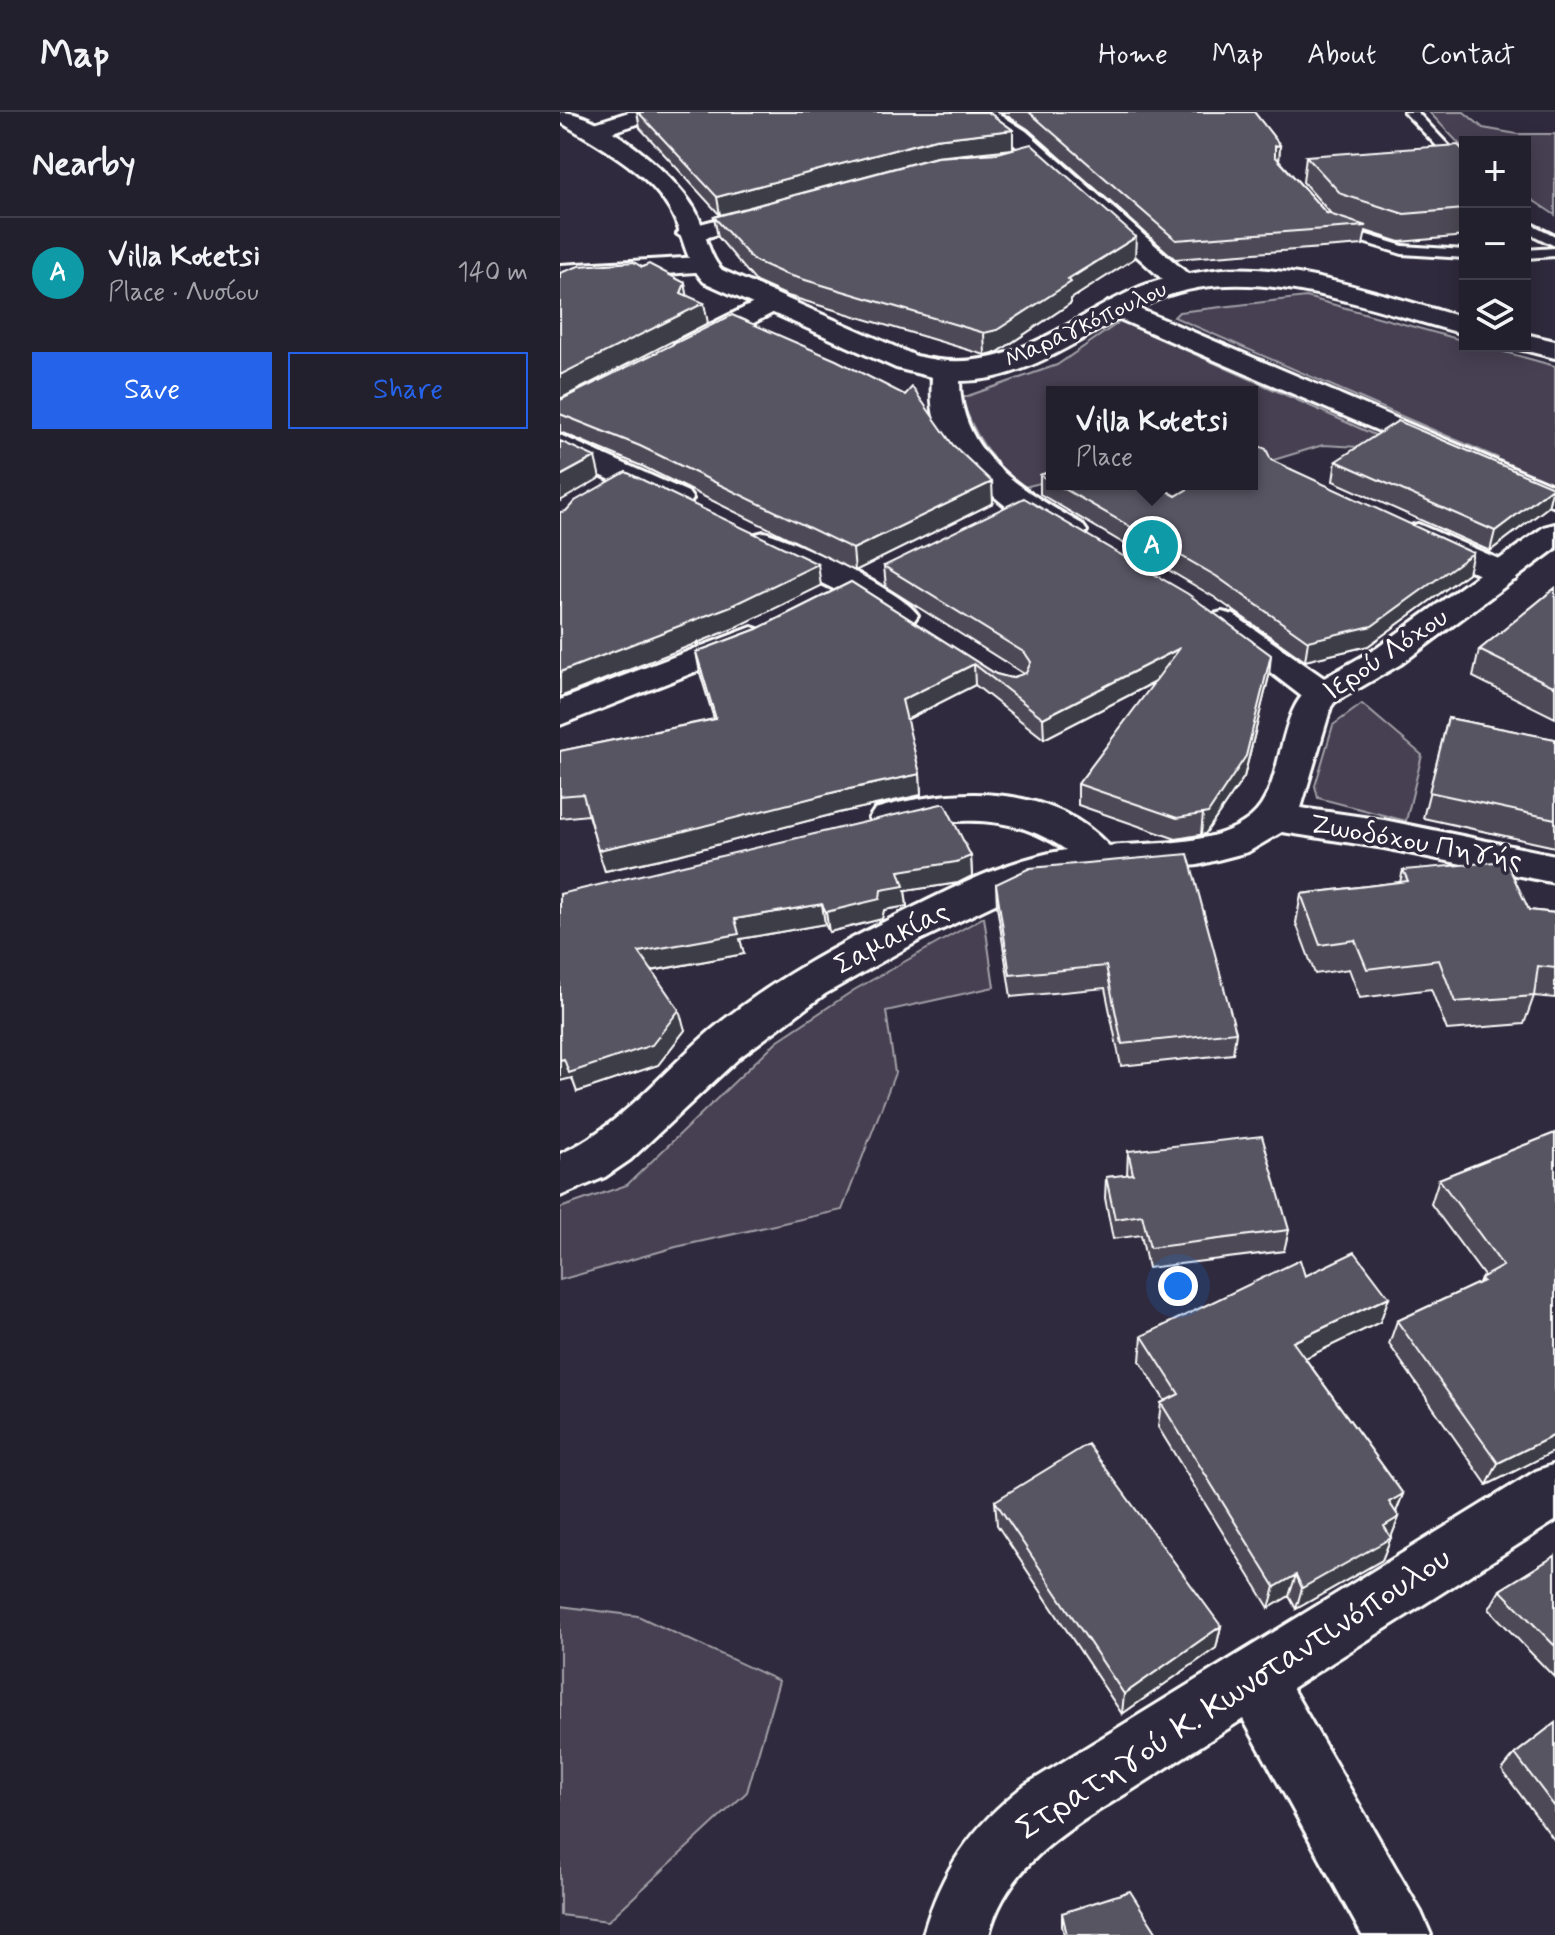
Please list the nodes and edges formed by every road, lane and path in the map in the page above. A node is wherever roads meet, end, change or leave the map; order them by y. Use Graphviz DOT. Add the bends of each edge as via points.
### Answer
graph roads {
  1 [pos="560,112"];
  2 [pos="652,112"];
  3 [pos="980,112"];
  4 [pos="1410,112"];
  5 [pos="590,132"];
  6 [pos="1036,153"];
  7 [pos="1011,160"];
  8 [pos="1459,165"];
  9 [pos="797,206"];
  10 [pos="1321,216"];
  11 [pos="1531,228"];
  12 [pos="690,234"];
  13 [pos="1555,242"];
  14 [pos="1555,252"];
  15 [pos="1459,254"];
  16 [pos="1531,254"];
  17 [pos="702,265"];
  18 [pos="560,273"];
  19 [pos="1181,282"];
  20 [pos="770,303"];
  21 [pos="1118,308"];
  22 [pos="1459,324"];
  23 [pos="1531,344"];
  24 [pos="1555,350"];
  25 [pos="658,362"];
  26 [pos="946,372"];
  27 [pos="560,444"];
  28 [pos="632,477"];
  29 [pos="1555,498"];
  30 [pos="594,499"];
  31 [pos="1023,504"];
  32 [pos="988,521"];
  33 [pos="1392,521"];
  34 [pos="1555,534"];
  35 [pos="1100,548"];
  36 [pos="1503,573"];
  37 [pos="869,580"];
  38 [pos="815,606"];
  39 [pos="1200,606"];
  40 [pos="775,626"];
  41 [pos="933,636"];
  42 [pos="1322,694"];
  43 [pos="560,713"];
  44 [pos="1277,818"];
  45 [pos="856,827"];
  46 [pos="1100,862"];
  47 [pos="1555,869"];
  48 [pos="560,1176"];
  49 [pos="1555,1490"];
  50 [pos="1253,1678"];
  51 [pos="956,1935"];
  52 [pos="1398,1935"];
  1 -- 5 [label="street"];
  2 -- 5 [label="street"];
  3 -- 6 [label="street"];
  4 -- 8 [label="lane"];
  5 -- 12 [label="street" via="672,195"];
  6 -- 7 [label="street"];
  6 -- 19 [label="street"];
  9 -- 12 [label="street"];
  10 -- 15 [label="lane" via="1331,227 1402,250"];
  11 -- 13 [label="lane"];
  12 -- 17 [label="street"];
  14 -- 16 [label="lane"];
  17 -- 18 [label="street"];
  17 -- 20 [label="street, Μαραγκόπουλου" via="730,286"];
  19 -- 21 [label="street, Μαραγκόπουλου"];
  19 -- 22 [label="street, Μαραγκόπουλου" via="1237,277 1302,282"];
  20 -- 25 [label="street"];
  20 -- 26 [label="street, Μαραγκόπουλου" via="906,362"];
  21 -- 26 [label="street, Μαραγκόπουλου" via="1020,360"];
  21 -- 29 [label="street"];
  23 -- 24 [label="street"];
  26 -- 31 [label="street" via="944,398 959,442 982,473"];
  27 -- 28 [label="street"];
  28 -- 30 [label="street"];
  28 -- 37 [label="street" via="716,518"];
  31 -- 32 [label="street"];
  31 -- 35 [label="street"];
  33 -- 36 [label="street"];
  34 -- 36 [label="street, Ιερού Λόχου"];
  36 -- 42 [label="street, Ιερού Λόχου" via="1389,656"];
  37 -- 38 [label="street"];
  37 -- 41 [label="street"];
  39 -- 42 [label="street"];
  40 -- 43 [label="street"];
  42 -- 44 [label="street, Ιερού Λόχου" via="1313,706 1290,792"];
  44 -- 46 [label="street, Σαμακίας" via="1233,844"];
  44 -- 47 [label="street, Ζωοδόχου Πηγής"];
  45 -- 46 [label="street" via="931,809 988,806 1066,828"];
  46 -- 48 [label="street, Σαμακίας" via="1025,870 861,952 746,1026 629,1136"];
  49 -- 50 [label="street, Στρατηγού Κ. Κωνσταντινόπουλου"];
  50 -- 51 [label="street, Στρατηγού Κ. Κωνσταντινόπουλου" via="1047,1807 1000,1845 970,1892"];
  50 -- 52 [label="street"];
}
